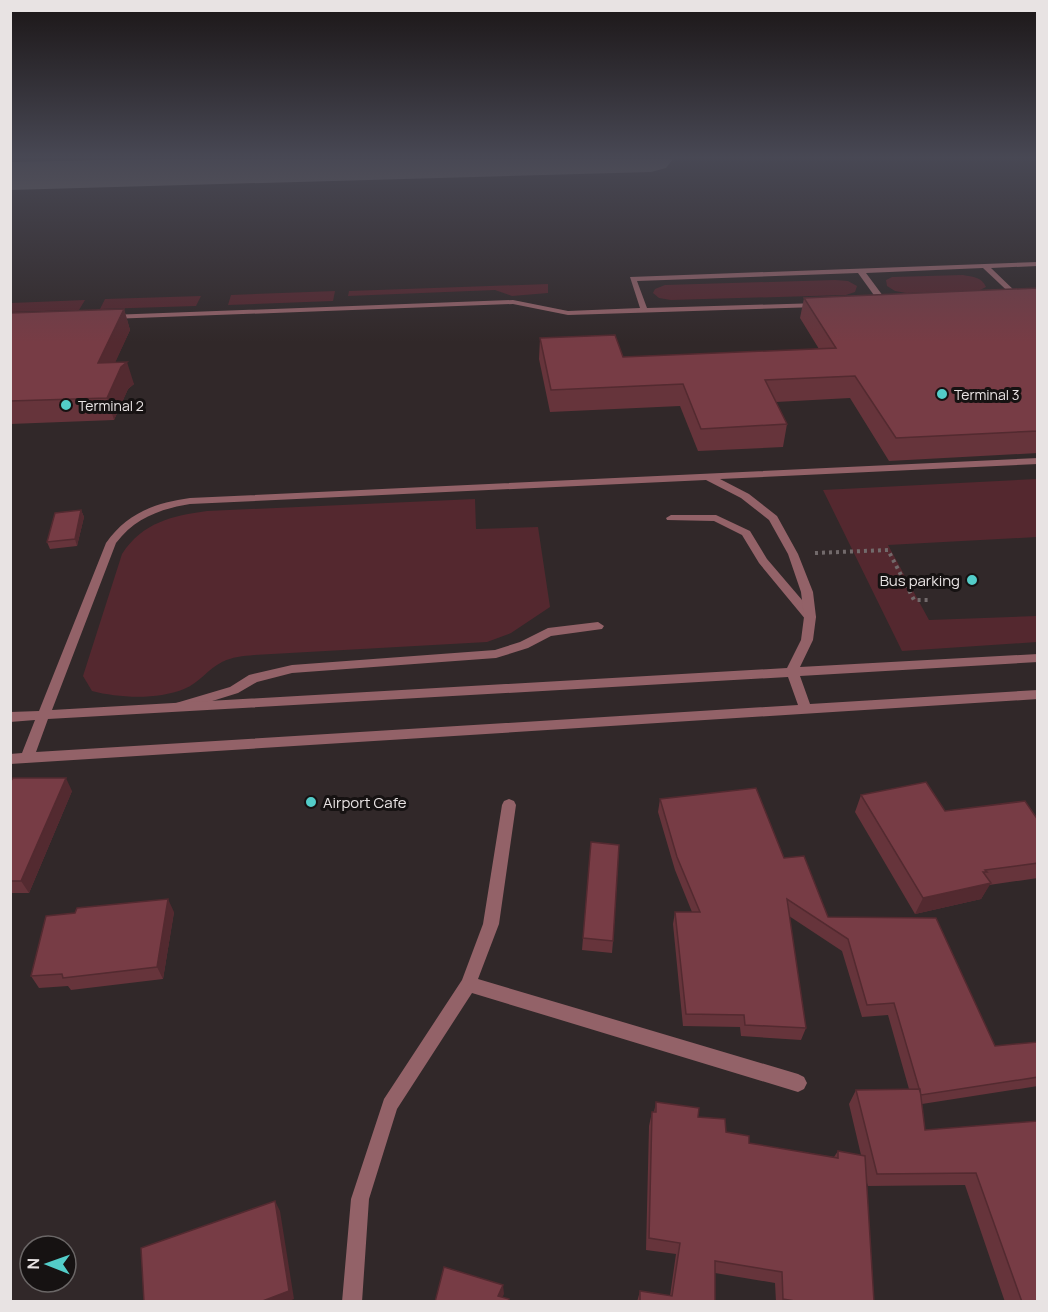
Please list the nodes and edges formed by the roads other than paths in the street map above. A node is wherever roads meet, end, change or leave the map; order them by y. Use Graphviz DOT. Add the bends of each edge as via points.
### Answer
graph roads {
  1 [pos="1038,264"];
  2 [pos="985,266"];
  3 [pos="860,270"];
  4 [pos="1006,298"];
  5 [pos="1017,298"];
  6 [pos="1027,298"];
  7 [pos="895,302"];
  8 [pos="872,303"];
  9 [pos="884,303"];
  10 [pos="824,304"];
  11 [pos="644,310"];
  12 [pos="106,317"];
  13 [pos="1038,461"];
  14 [pos="708,477"];
  15 [pos="672,518"];
  16 [pos="810,617"];
  17 [pos="598,626"];
  18 [pos="1038,658"];
  19 [pos="792,671"];
  20 [pos="1038,694"];
  21 [pos="176,708"];
  22 [pos="806,709"];
  23 [pos="43,716"];
  24 [pos="10,717"];
  25 [pos="27,758"];
  26 [pos="10,759"];
  27 [pos="509,805"];
  28 [pos="468,984"];
  29 [pos="798,1083"];
  30 [pos="352,1302"];
  1 -- 2 [label="street"];
  2 -- 3 [label="street"];
  2 -- 5 [label="street"];
  3 -- 9 [label="street"];
  3 -- 11 [label="street" via="633,279"];
  4 -- 5 [label="street"];
  5 -- 6 [label="street"];
  7 -- 9 [label="street"];
  8 -- 9 [label="street"];
  10 -- 11 [label="street"];
  11 -- 12 [label="street" via="568,313 513,302"];
  13 -- 14 [label="street"];
  14 -- 16 [label="street" via="745,496 773,518 793,554 807,592"];
  14 -- 23 [label="street" via="190,501 150,510 119,530 111,543"];
  15 -- 16 [label="street" via="716,518 746,533 763,561"];
  16 -- 19 [label="street" via="807,640"];
  17 -- 21 [label="street" via="548,632 496,654 292,669 253,678 234,690"];
  18 -- 19 [label="street"];
  19 -- 21 [label="street"];
  19 -- 22 [label="street"];
  20 -- 22 [label="street"];
  21 -- 23 [label="street"];
  22 -- 25 [label="street"];
  23 -- 24 [label="street"];
  23 -- 25 [label="street"];
  25 -- 26 [label="street"];
  27 -- 28 [label="street" via="490,924"];
  28 -- 29 [label="street"];
  28 -- 30 [label="street" via="390,1105 360,1199"];
}
